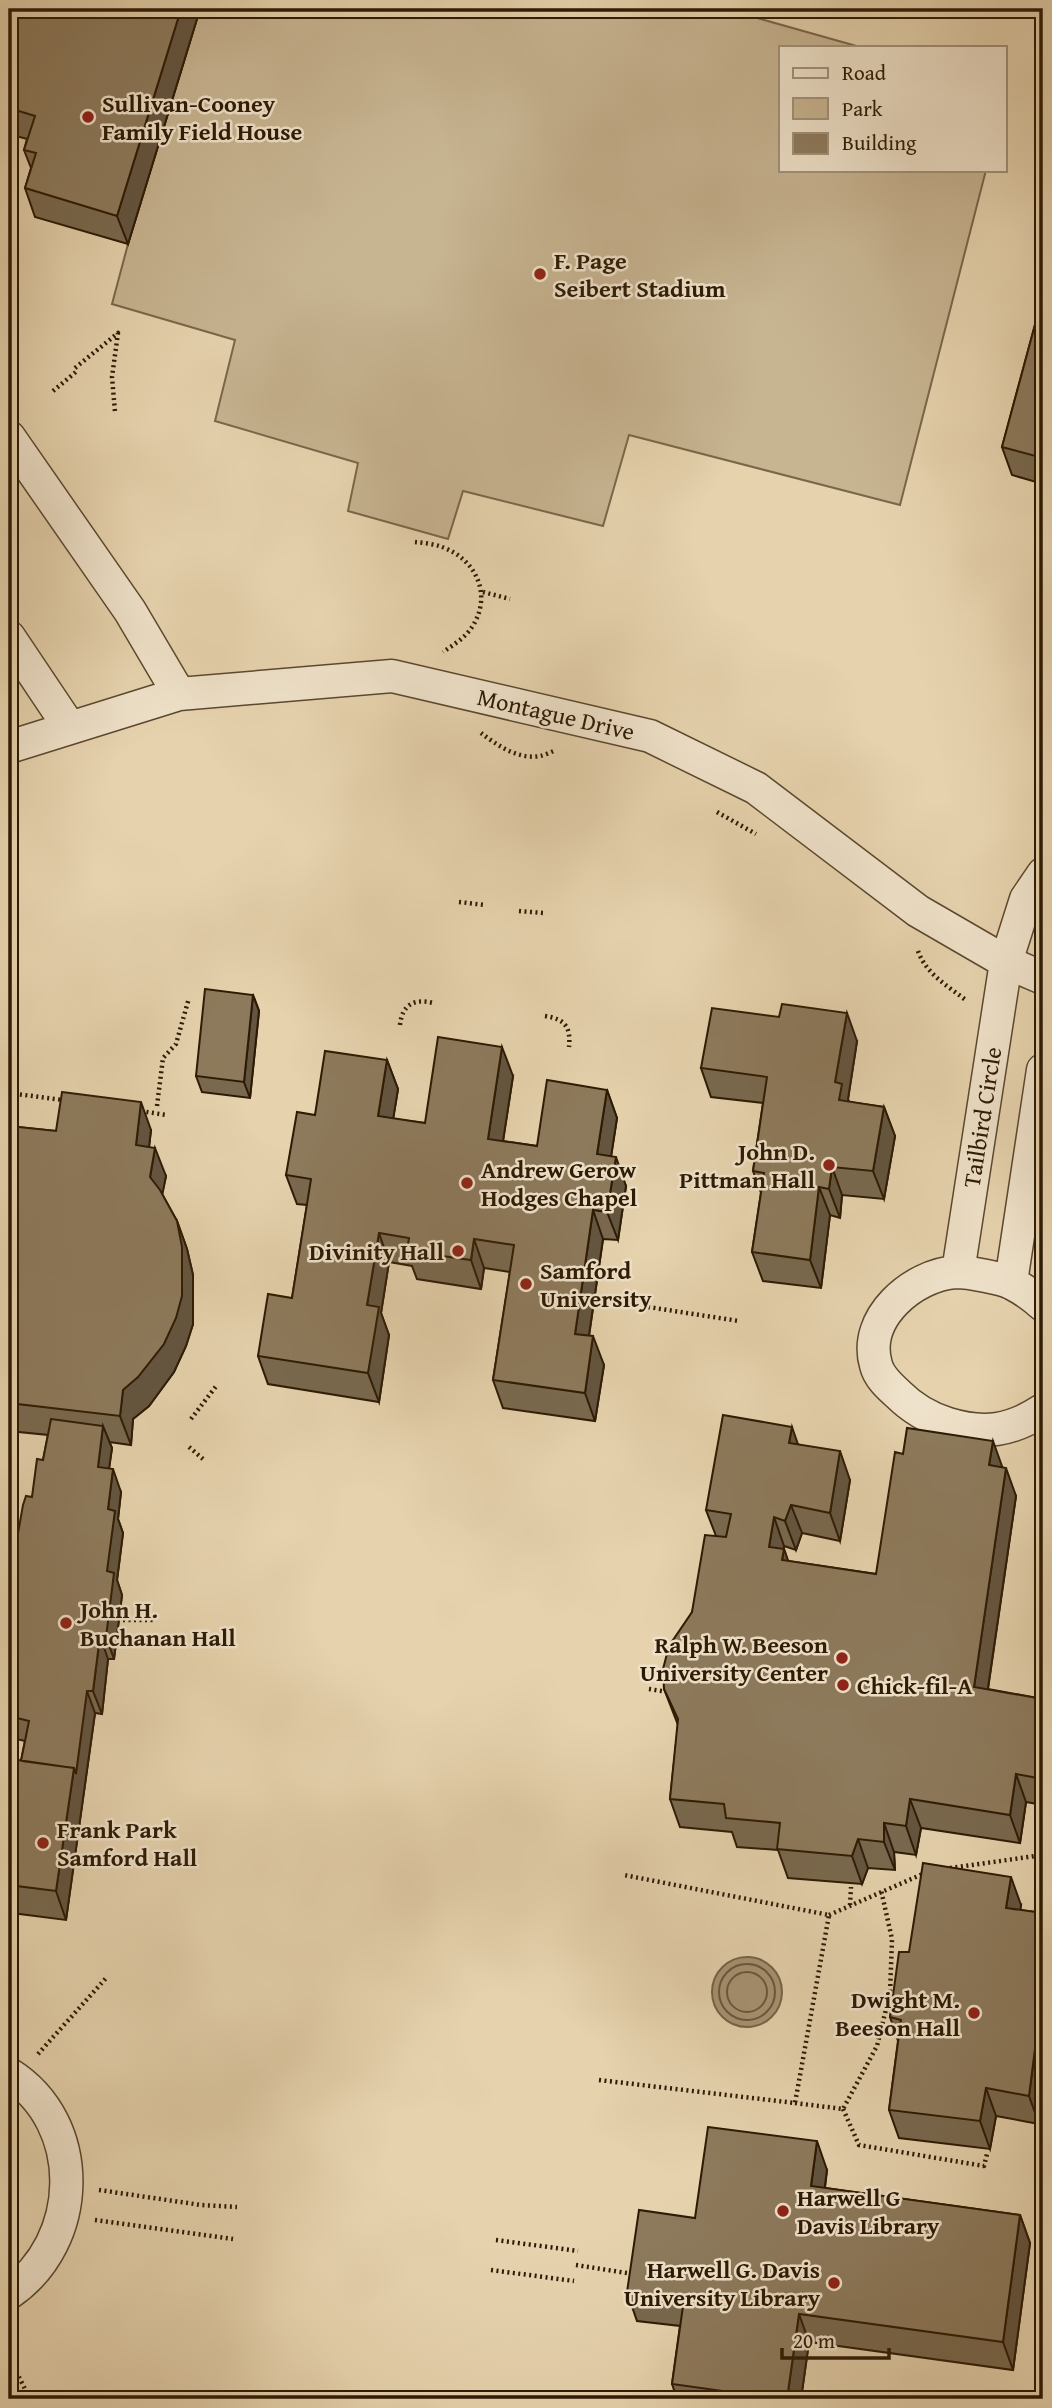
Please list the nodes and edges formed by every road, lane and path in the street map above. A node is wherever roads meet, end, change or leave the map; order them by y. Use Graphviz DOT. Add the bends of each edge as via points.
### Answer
graph roads {
  1 [pos="53,391"];
  2 [pos="115,411"];
  3 [pos="9,437"];
  4 [pos="415,542"];
  5 [pos="483,592"];
  6 [pos="510,599"];
  7 [pos="9,637"];
  8 [pos="436,657"];
  9 [pos="179,694"];
  10 [pos="70,728"];
  11 [pos="9,747"];
  12 [pos="1043,874"];
  13 [pos="459,902"];
  14 [pos="485,905"];
  15 [pos="519,911"];
  16 [pos="543,913"];
  17 [pos="1006,961"];
  18 [pos="1043,978"];
  19 [pos="189,998"];
  20 [pos="432,1003"];
  21 [pos="545,1016"];
  22 [pos="400,1025"];
  23 [pos="569,1047"];
  24 [pos="1043,1070"];
  25 [pos="9,1093"];
  26 [pos="64,1100"];
  27 [pos="156,1106"];
  28 [pos="140,1111"];
  29 [pos="166,1115"];
  30 [pos="958,1272"];
  31 [pos="1011,1282"];
  32 [pos="1043,1305"];
  33 [pos="648,1307"];
  34 [pos="739,1321"];
  35 [pos="217,1385"];
  36 [pos="1043,1410"];
  37 [pos="191,1419"];
  38 [pos="189,1447"];
  39 [pos="203,1459"];
  40 [pos="123,1620"];
  41 [pos="154,1620"];
  42 [pos="649,1689"];
  43 [pos="668,1692"];
  44 [pos="1043,1855"];
  45 [pos="941,1870"];
  46 [pos="928,1871"];
  47 [pos="624,1875"];
  48 [pos="851,1886"];
  49 [pos="881,1890"];
  50 [pos="850,1905"];
  51 [pos="829,1914"];
  52 [pos="107,1977"];
  53 [pos="885,2015"];
  54 [pos="892,2015"];
  55 [pos="12,2076"];
  56 [pos="599,2080"];
  57 [pos="795,2103"];
  58 [pos="843,2109"];
  59 [pos="987,2154"];
  60 [pos="65,2201"];
  61 [pos="237,2207"];
  62 [pos="233,2239"];
  63 [pos="496,2240"];
  64 [pos="578,2251"];
  65 [pos="576,2265"];
  66 [pos="491,2270"];
  67 [pos="633,2274"];
  68 [pos="574,2281"];
  69 [pos="9,2293"];
  70 [pos="9,2357"];
  71 [pos="30,2399"];
  1 -- 2 [label="path" via="118,333 112,377"];
  3 -- 9 [label="street" via="130,611"];
  4 -- 5 [label="path" via="443,547 465,560"];
  5 -- 6 [label="path"];
  5 -- 8 [label="path" via="473,627"];
  7 -- 10 [label="street"];
  9 -- 10 [label="street, Montague Drive"];
  9 -- 17 [label="street, Montague Drive" via="392,676 650,736 756,788 918,911"];
  10 -- 11 [label="street, Montague Drive"];
  12 -- 17 [label="street, Tailbird Circle" via="1026,899"];
  13 -- 14 [label="path"];
  15 -- 16 [label="path"];
  17 -- 18 [label="street, Montague Drive"];
  17 -- 30 [label="street, Tailbird Circle"];
  19 -- 27 [label="path" via="176,1044 163,1058"];
  20 -- 22 [label="path" via="419,1000 409,1004"];
  21 -- 23 [label="path" via="567,1026"];
  24 -- 31 [label="street"];
  25 -- 26 [label="path"];
  28 -- 29 [label="path"];
  30 -- 31 [label="street"];
  30 -- 36 [label="street" via="927,1279 900,1296 885,1313 874,1345 876,1365 885,1382 919,1412 981,1432 1003,1429"];
  31 -- 32 [label="street"];
  33 -- 34 [label="path"];
  35 -- 37 [label="path"];
  38 -- 39 [label="path"];
  40 -- 41 [label="path"];
  42 -- 43 [label="path"];
  44 -- 45 [label="path"];
  46 -- 49 [label="path"];
  47 -- 51 [label="path"];
  48 -- 50 [label="path"];
  49 -- 50 [label="path"];
  49 -- 53 [label="path" via="892,1939"];
  50 -- 51 [label="path"];
  51 -- 57 [label="path"];
  52 -- 55 [label="path"];
  53 -- 54 [label="path"];
  53 -- 58 [label="path" via="877,2046"];
  55 -- 60 [label="street" via="39,2099 52,2121 68,2173"];
  56 -- 57 [label="path"];
  57 -- 58 [label="path"];
  58 -- 59 [label="path" via="859,2145 984,2166"];
  60 -- 61 [label="path"];
  60 -- 62 [label="path"];
  60 -- 69 [label="street" via="43,2257"];
  63 -- 64 [label="path"];
  65 -- 67 [label="path"];
  66 -- 68 [label="path"];
  70 -- 71 [label="path"];
}
